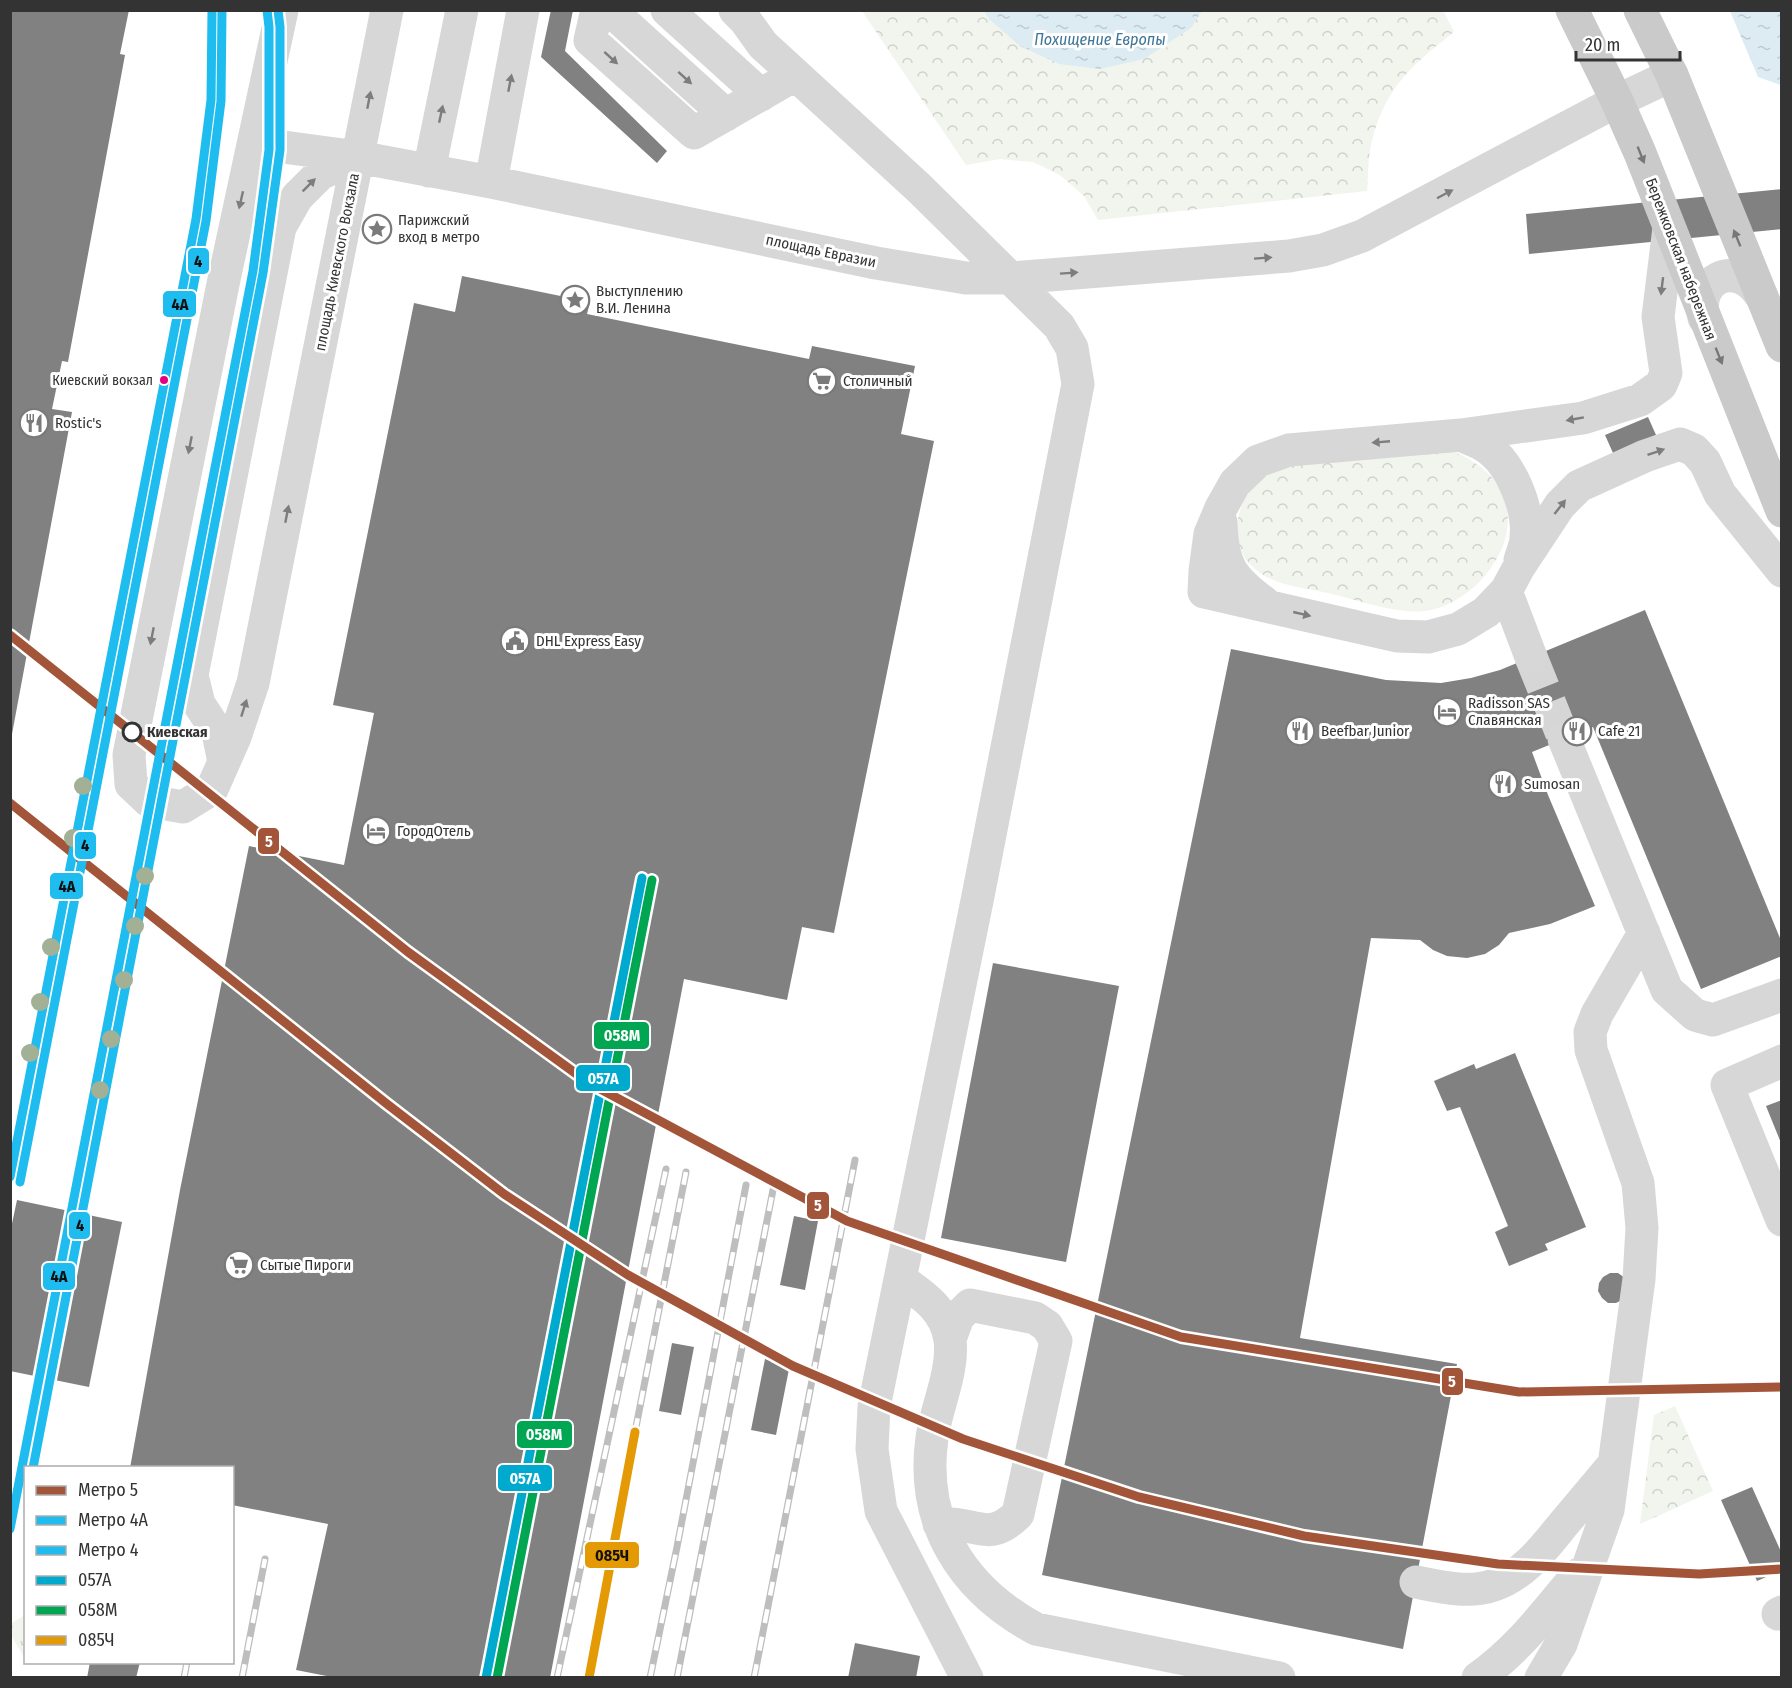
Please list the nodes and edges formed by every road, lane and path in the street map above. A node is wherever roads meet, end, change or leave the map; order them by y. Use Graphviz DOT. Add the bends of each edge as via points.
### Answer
graph roads {
  1 [pos="282,10"];
  2 [pos="387,10"];
  3 [pos="462,10"];
  4 [pos="524,10"];
  5 [pos="597,10"];
  6 [pos="610,10"];
  7 [pos="667,10"];
  8 [pos="712,10"];
  9 [pos="735,10"];
  10 [pos="1572,10"];
  11 [pos="1640,10"];
  12 [pos="763,45"];
  13 [pos="795,75"];
  14 [pos="1672,75"];
  15 [pos="761,94"];
  16 [pos="1617,101"];
  17 [pos="726,115"];
  18 [pos="254,142"];
  19 [pos="358,157"];
  20 [pos="429,171"];
  21 [pos="490,182"];
  22 [pos="1669,228"];
  23 [pos="1011,278"];
  24 [pos="1759,293"];
  25 [pos="1704,318"];
  26 [pos="1782,346"];
  27 [pos="1461,435"];
  28 [pos="1782,511"];
  29 [pos="1782,571"];
  30 [pos="1512,579"];
  31 [pos="1531,657"];
  32 [pos="1564,739"];
  33 [pos="224,762"];
  34 [pos="1644,933"];
  35 [pos="1782,995"];
  36 [pos="1782,1061"];
  37 [pos="1782,1220"];
  38 [pos="900,1279"];
  39 [pos="950,1339"];
  40 [pos="1614,1464"];
  41 [pos="939,1524"];
  42 [pos="1592,1557"];
  43 [pos="1416,1582"];
  44 [pos="967,1677"];
  45 [pos="1279,1677"];
  46 [pos="1478,1677"];
  47 [pos="1541,1677"];
  1 -- 18 [label="street, площадь Киевского Вокзала"];
  19 -- 2 [label="street, one-way"];
  20 -- 3 [label="street, one-way"];
  21 -- 4 [label="street, one-way"];
  5 -- 17 [label="street, one-way" via="590,40 694,133"];
  6 -- 17 [label="street, one-way"];
  7 -- 15 [label="street"];
  8 -- 12 [label="street" via="736,32"];
  9 -- 12 [label="street"];
  10 -- 16 [label="main road, Бережковская набережная"];
  11 -- 14 [label="main road"];
  12 -- 13 [label="street"];
  13 -- 15 [label="street"];
  13 -- 23 [label="street"];
  14 -- 16 [label="street, площадь Евразии"];
  24 -- 14 [label="main road, one-way"];
  15 -- 17 [label="street"];
  16 -- 22 [label="main road, Бережковская набережная, one-way"];
  23 -- 16 [label="street, площадь Евразии, one-way" via="1323,250 1362,236"];
  18 -- 19 [label="street, площадь Евразии"];
  18 -- 33 [label="street, площадь Киевского Вокзала, one-way" via="129,754 131,784 149,801 183,807 212,789"];
  19 -- 20 [label="street, площадь Евразии"];
  33 -- 19 [label="street, площадь Киевского Вокзала, one-way" via="252,683"];
  33 -- 19 [label="street, площадь Киевского Вокзала, one-way" via="218,733 199,704 192,675 280,227 297,197 320,174"];
  20 -- 21 [label="street, площадь Евразии"];
  21 -- 23 [label="street, площадь Евразии" via="876,263 966,278"];
  22 -- 25 [label="main road, Бережковская набережная"];
  22 -- 27 [label="street, one-way" via="1658,317 1666,373 1661,386 1640,400 1583,418"];
  23 -- 38 [label="street" via="1059,326 1072,348 1078,384"];
  24 -- 25 [label="street" via="1742,277 1719,278 1703,295"];
  24 -- 26 [label="main road"];
  25 -- 28 [label="main road, Бережковская набережная, one-way"];
  27 -- 30 [label="street" via="1487,447 1506,467 1517,487 1526,537"];
  27 -- 30 [label="street, one-way" via="1289,450 1258,461 1235,483 1210,534 1204,592 1397,636 1428,637 1458,629 1486,612"];
  30 -- 29 [label="street, one-way" via="1560,505 1579,486 1680,444 1694,450 1705,462 1720,494"];
  30 -- 31 [label="street"];
  32 -- 34 [label="street"];
  34 -- 35 [label="street" via="1667,990 1695,1015 1713,1020"];
  34 -- 40 [label="street" via="1590,1032 1591,1050 1638,1184 1642,1228 1639,1279"];
  36 -- 37 [label="street" via="1727,1085"];
  38 -- 39 [label="street" via="930,1299 942,1315"];
  38 -- 44 [label="street" via="874,1407 872,1449 881,1511"];
  39 -- 41 [label="street" via="950,1359 932,1438 930,1476"];
  39 -- 41 [label="street" via="958,1317 970,1305 1035,1318 1047,1326 1056,1341 1018,1514 992,1531 953,1522"];
  40 -- 42 [label="street" via="1608,1510"];
  40 -- 43 [label="street" via="1536,1557 1515,1575 1493,1585 1467,1589"];
  41 -- 45 [label="street" via="961,1566 980,1588 1017,1619 1036,1629"];
  42 -- 46 [label="street" via="1527,1635"];
  42 -- 47 [label="street" via="1561,1644"];
}
